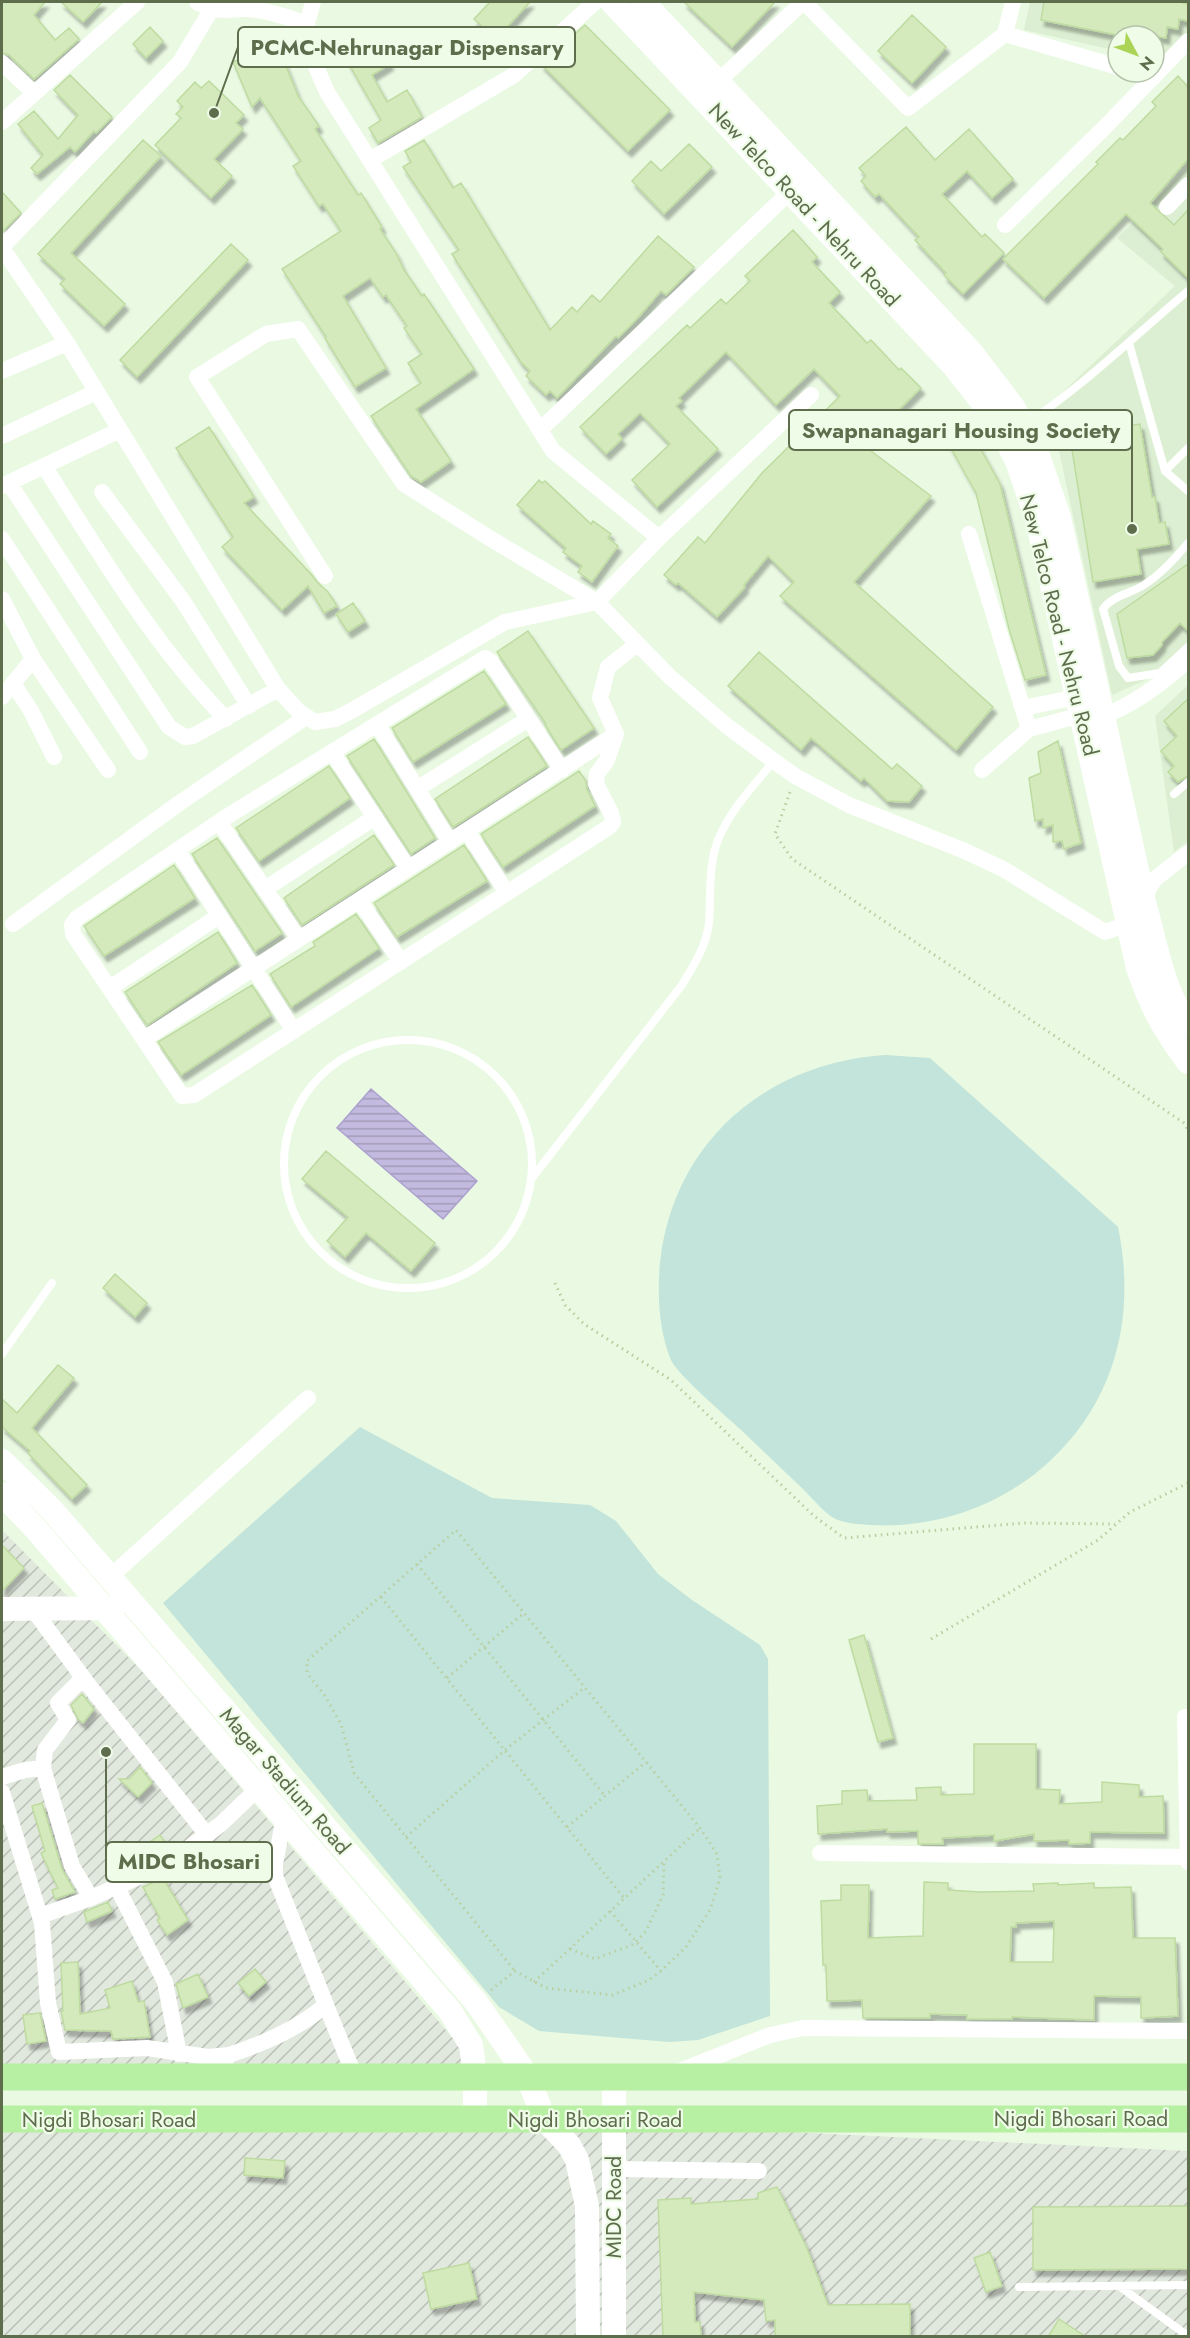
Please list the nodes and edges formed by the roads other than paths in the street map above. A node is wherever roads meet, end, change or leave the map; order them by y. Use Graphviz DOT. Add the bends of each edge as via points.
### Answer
graph roads {
  1 [pos="136,2"];
  2 [pos="313,2"];
  3 [pos="595,2"];
  4 [pos="612,2"];
  5 [pos="643,2"];
  6 [pos="804,2"];
  7 [pos="1012,2"];
  8 [pos="204,6"];
  9 [pos="307,24"];
  10 [pos="1005,34"];
  11 [pos="1188,41"];
  12 [pos="2,63"];
  13 [pos="1106,63"];
  14 [pos="1166,64"];
  15 [pos="1147,84"];
  16 [pos="710,89"];
  17 [pos="34,93"];
  18 [pos="2,122"];
  19 [pos="370,160"];
  20 [pos="799,184"];
  21 [pos="1188,185"];
  22 [pos="1167,207"];
  23 [pos="1005,225"];
  24 [pos="2,248"];
  25 [pos="1188,291"];
  26 [pos="66,343"];
  27 [pos="1129,343"];
  28 [pos="2,371"];
  29 [pos="96,392"];
  30 [pos="811,395"];
  31 [pos="120,430"];
  32 [pos="540,430"];
  33 [pos="1013,430"];
  34 [pos="2,436"];
  35 [pos="1188,448"];
  36 [pos="44,466"];
  37 [pos="1165,471"];
  38 [pos="5,484"];
  39 [pos="1188,491"];
  40 [pos="102,492"];
  41 [pos="969,534"];
  42 [pos="659,538"];
  43 [pos="2,539"];
  44 [pos="1188,543"];
  45 [pos="325,576"];
  46 [pos="2,599"];
  47 [pos="597,602"];
  48 [pos="637,644"];
  49 [pos="1188,647"];
  50 [pos="33,659"];
  51 [pos="1188,660"];
  52 [pos="13,683"];
  53 [pos="278,689"];
  54 [pos="2,697"];
  55 [pos="249,706"];
  56 [pos="1023,708"];
  57 [pos="1086,713"];
  58 [pos="306,717"];
  59 [pos="226,719"];
  60 [pos="528,719"];
  61 [pos="377,724"];
  62 [pos="1029,729"];
  63 [pos="616,734"];
  64 [pos="140,752"];
  65 [pos="332,752"];
  66 [pos="54,757"];
  67 [pos="774,761"];
  68 [pos="108,770"];
  69 [pos="562,770"];
  70 [pos="982,770"];
  71 [pos="1188,782"];
  72 [pos="417,789"];
  73 [pos="1174,794"];
  74 [pos="375,817"];
  75 [pos="219,822"];
  76 [pos="467,831"];
  77 [pos="450,842"];
  78 [pos="177,850"];
  79 [pos="1188,853"];
  80 [pos="408,868"];
  81 [pos="265,889"];
  82 [pos="507,893"];
  83 [pos="359,900"];
  84 [pos="1144,902"];
  85 [pos="219,916"];
  86 [pos="13,924"];
  87 [pos="1128,924"];
  88 [pos="299,939"];
  89 [pos="401,962"];
  90 [pos="252,969"];
  91 [pos="110,988"];
  92 [pos="1188,1026"];
  93 [pos="294,1031"];
  94 [pos="144,1039"];
  95 [pos="1188,1062"];
  96 [pos="531,1178"];
  97 [pos="52,1283"];
  98 [pos="2,1354"];
  99 [pos="308,1398"];
  100 [pos="2,1461"];
  101 [pos="2,1494"];
  102 [pos="110,1577"];
  103 [pos="32,1608"];
  104 [pos="104,1608"];
  105 [pos="136,1608"];
  106 [pos="2,1609"];
  107 [pos="83,1678"];
  108 [pos="1188,1717"];
  109 [pos="43,1768"];
  110 [pos="276,1771"];
  111 [pos="2,1777"];
  112 [pos="259,1788"];
  113 [pos="2,1792"];
  114 [pos="284,1816"];
  115 [pos="207,1835"];
  116 [pos="820,1853"];
  117 [pos="1188,1860"];
  118 [pos="117,1887"];
  119 [pos="92,1898"];
  120 [pos="40,1916"];
  121 [pos="326,2005"];
  122 [pos="1188,2031"];
  123 [pos="179,2054"];
  124 [pos="222,2066"];
  125 [pos="2,2077"];
  126 [pos="355,2077"];
  127 [pos="475,2077"];
  128 [pos="528,2077"];
  129 [pos="614,2077"];
  130 [pos="665,2077"];
  131 [pos="1188,2077"];
  132 [pos="544,2119"];
  133 [pos="1188,2119"];
  134 [pos="2,2120"];
  135 [pos="475,2120"];
  136 [pos="613,2120"];
  137 [pos="615,2169"];
  138 [pos="759,2171"];
  139 [pos="1188,2285"];
  140 [pos="1118,2286"];
  141 [pos="1019,2287"];
  142 [pos="588,2337"];
  143 [pos="614,2337"];
  144 [pos="1188,2337"];
  1 -- 17 [label="street"];
  2 -- 9 [label="street"];
  3 -- 19 [label="street" via="514,75"];
  4 -- 16 [label="street, New Telco Road - Nehru Road"];
  5 -- 16 [label="street, New Telco Road - Nehru Road"];
  6 -- 10 [label="street" via="908,108"];
  6 -- 16 [label="street"];
  7 -- 10 [label="street"];
  8 -- 9 [label="street" via="272,12"];
  8 -- 24 [label="street" via="180,62"];
  9 -- 19 [label="street" via="315,63 327,92"];
  10 -- 13 [label="street"];
  11 -- 14 [label="street"];
  12 -- 17 [label="street"];
  15 -- 23 [label="street"];
  16 -- 20 [label="street, New Telco Road - Nehru Road"];
  17 -- 18 [label="street"];
  19 -- 32 [label="street"];
  20 -- 32 [label="street"];
  20 -- 33 [label="street, New Telco Road - Nehru Road" via="970,352 1013,406"];
  21 -- 22 [label="street"];
  24 -- 26 [label="street"];
  25 -- 27 [label="lane"];
  26 -- 28 [label="street"];
  26 -- 29 [label="street"];
  27 -- 33 [label="lane" via="1047,410"];
  27 -- 37 [label="lane"];
  29 -- 31 [label="street"];
  29 -- 34 [label="street"];
  30 -- 42 [label="street"];
  31 -- 36 [label="street"];
  31 -- 53 [label="street"];
  32 -- 42 [label="street" via="553,451"];
  33 -- 57 [label="street, New Telco Road - Nehru Road" via="1017,461 1038,523"];
  33 -- 57 [label="street, New Telco Road - Nehru Road" via="1037,453 1059,517"];
  35 -- 37 [label="lane"];
  36 -- 38 [label="street"];
  36 -- 59 [label="street" via="145,623 193,685"];
  37 -- 39 [label="lane"];
  38 -- 59 [label="street" via="169,727 185,737"];
  40 -- 55 [label="street" via="183,601"];
  41 -- 56 [label="street"];
  42 -- 47 [label="street"];
  43 -- 64 [label="street"];
  44 -- 49 [label="lane" via="1171,564 1143,586 1108,601 1103,609 1119,666 1128,678 1160,673"];
  45 -- 47 [label="street" via="197,377 266,334 298,329 404,484"];
  46 -- 50 [label="street"];
  47 -- 48 [label="street"];
  47 -- 58 [label="street" via="505,622 343,715 315,723"];
  48 -- 63 [label="street" via="608,667 600,698"];
  48 -- 67 [label="street" via="727,726"];
  50 -- 52 [label="street"];
  50 -- 68 [label="street"];
  51 -- 57 [label="street" via="1140,697"];
  52 -- 54 [label="street"];
  52 -- 66 [label="street"];
  53 -- 55 [label="street"];
  53 -- 58 [label="street"];
  55 -- 59 [label="street"];
  56 -- 57 [label="street"];
  56 -- 62 [label="street"];
  57 -- 62 [label="street"];
  57 -- 84 [label="street, New Telco Road - Nehru Road"];
  57 -- 87 [label="street, New Telco Road - Nehru Road"];
  58 -- 86 [label="street"];
  60 -- 61 [label="street" via="485,657"];
  60 -- 69 [label="street"];
  60 -- 72 [label="street"];
  61 -- 65 [label="street"];
  61 -- 72 [label="street"];
  62 -- 70 [label="street"];
  63 -- 69 [label="street"];
  63 -- 82 [label="street" via="596,784 613,822"];
  65 -- 74 [label="street"];
  65 -- 75 [label="street"];
  67 -- 87 [label="street" via="849,805 1005,870 1098,929 1113,931"];
  67 -- 96 [label="lane" via="729,817 717,841 709,892 709,924 697,962"];
  69 -- 76 [label="street"];
  71 -- 73 [label="lane"];
  72 -- 77 [label="street"];
  74 -- 80 [label="street"];
  74 -- 81 [label="street"];
  75 -- 78 [label="street"];
  75 -- 81 [label="street"];
  76 -- 77 [label="street"];
  76 -- 82 [label="street"];
  77 -- 80 [label="street"];
  78 -- 85 [label="street"];
  78 -- 91 [label="street" via="72,925 73,934"];
  79 -- 84 [label="street" via="1155,879"];
  80 -- 83 [label="street"];
  81 -- 88 [label="street"];
  82 -- 89 [label="street"];
  83 -- 88 [label="street"];
  83 -- 89 [label="street"];
  84 -- 87 [label="street"];
  84 -- 92 [label="street, New Telco Road - Nehru Road" via="1171,996"];
  85 -- 90 [label="street"];
  85 -- 91 [label="street"];
  87 -- 95 [label="street, New Telco Road - Nehru Road" via="1151,1005"];
  88 -- 90 [label="street"];
  89 -- 93 [label="street"];
  90 -- 93 [label="street"];
  90 -- 94 [label="street"];
  91 -- 94 [label="street"];
  93 -- 94 [label="street" via="188,1097 182,1096"];
  96 -- 96 [label="lane" via="518,1220 491,1256 454,1279 432,1286 399,1288 366,1282 346,1272 312,1244 290,1206 285,1184 286,1140 303,1098 333,1065 372,1045 416,1040 459,1051 496,1076 521,1112 528,1134"];
  97 -- 98 [label="lane"];
  99 -- 102 [label="street"];
  100 -- 102 [label="street, Magar Stadium Road" via="52,1510"];
  101 -- 104 [label="street, Magar Stadium Road"];
  102 -- 105 [label="street, Magar Stadium Road"];
  103 -- 104 [label="street"];
  103 -- 106 [label="street"];
  103 -- 107 [label="street"];
  104 -- 105 [label="street"];
  104 -- 112 [label="street, Magar Stadium Road"];
  105 -- 110 [label="street, Magar Stadium Road"];
  107 -- 109 [label="street" via="58,1703 68,1720 45,1750"];
  107 -- 115 [label="street"];
  108 -- 117 [label="street"];
  109 -- 111 [label="street"];
  109 -- 119 [label="street" via="72,1866"];
  110 -- 112 [label="street"];
  110 -- 128 [label="street, Magar Stadium Road" via="476,2002"];
  112 -- 114 [label="street, Magar Stadium Road"];
  112 -- 115 [label="street"];
  113 -- 120 [label="street"];
  114 -- 121 [label="street" via="275,1876"];
  114 -- 127 [label="street, Magar Stadium Road" via="450,2011 471,2045"];
  115 -- 118 [label="street" via="166,1865"];
  116 -- 117 [label="street"];
  118 -- 119 [label="street"];
  118 -- 123 [label="street" via="165,1982"];
  119 -- 120 [label="street"];
  120 -- 123 [label="street" via="48,2003 59,2052 147,2048"];
  121 -- 124 [label="street" via="290,2031"];
  121 -- 126 [label="street"];
  122 -- 130 [label="street" via="803,2028 770,2035"];
  123 -- 124 [label="street" via="208,2057"];
  124 -- 125 [label="main road, Nigdi Bhosari Road"];
  124 -- 126 [label="main road, Nigdi Bhosari Road"];
  126 -- 127 [label="main road, Nigdi Bhosari Road"];
  127 -- 128 [label="main road, Nigdi Bhosari Road"];
  127 -- 135 [label="street, Magar Stadium Road"];
  128 -- 129 [label="main road, Nigdi Bhosari Road"];
  128 -- 132 [label="street, Magar Stadium Road"];
  129 -- 130 [label="main road, Nigdi Bhosari Road"];
  129 -- 136 [label="street, MIDC Road"];
  130 -- 131 [label="main road, Nigdi Bhosari Road"];
  132 -- 135 [label="main road, Nigdi Bhosari Road"];
  132 -- 136 [label="main road, Nigdi Bhosari Road"];
  132 -- 142 [label="street" via="569,2145 577,2160 587,2206"];
  133 -- 136 [label="main road, Nigdi Bhosari Road"];
  134 -- 135 [label="main road, Nigdi Bhosari Road"];
  136 -- 137 [label="street, MIDC Road"];
  137 -- 138 [label="street"];
  137 -- 143 [label="street, MIDC Road"];
  139 -- 140 [label="lane"];
  140 -- 141 [label="lane"];
  140 -- 144 [label="lane"];
}
